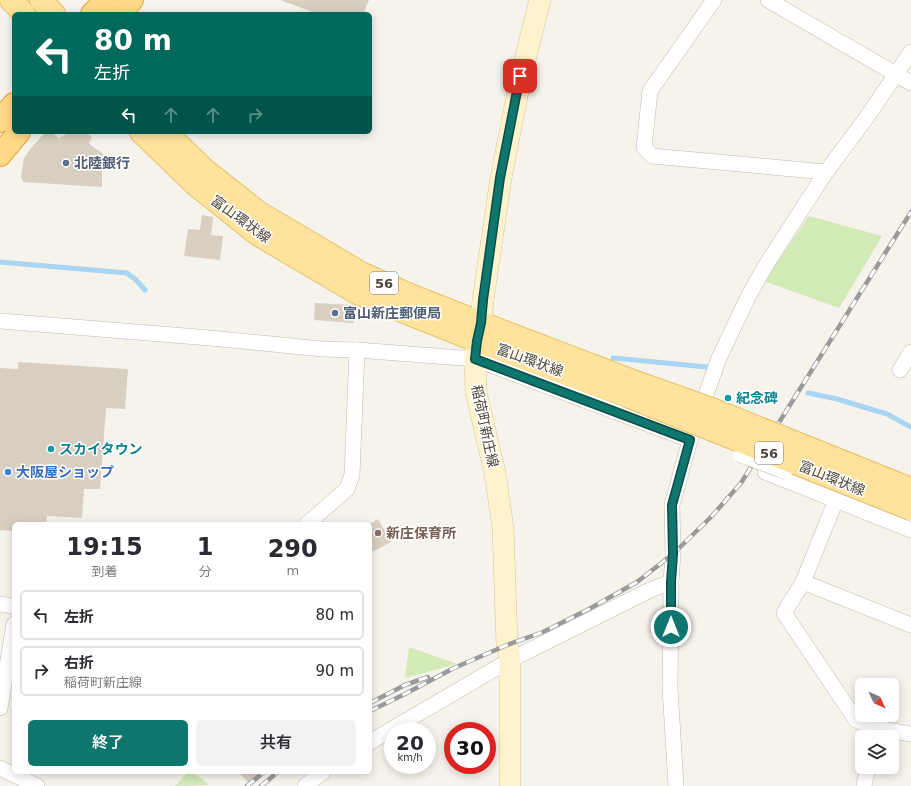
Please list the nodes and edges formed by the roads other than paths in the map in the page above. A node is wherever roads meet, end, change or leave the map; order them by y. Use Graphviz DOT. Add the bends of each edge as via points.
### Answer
graph roads {
  1 [pos="11,0"];
  2 [pos="41,0"];
  3 [pos="106,0"];
  4 [pos="132,0"];
  5 [pos="540,0"];
  6 [pos="714,0"];
  7 [pos="768,0"];
  8 [pos="22,12"];
  9 [pos="52,12"];
  10 [pos="94,12"];
  11 [pos="122,12"];
  12 [pos="911,52"];
  13 [pos="895,74"];
  14 [pos="911,83"];
  15 [pos="12,106"];
  16 [pos="0,121"];
  17 [pos="17,134"];
  18 [pos="143,134"];
  19 [pos="167,134"];
  20 [pos="0,155"];
  21 [pos="826,172"];
  22 [pos="0,321"];
  23 [pos="478,341"];
  24 [pos="357,350"];
  25 [pos="911,352"];
  26 [pos="900,370"];
  27 [pos="630,388"];
  28 [pos="690,440"];
  29 [pos="738,456"];
  30 [pos="764,471"];
  31 [pos="786,474"];
  32 [pos="911,489"];
  33 [pos="836,500"];
  34 [pos="911,509"];
  35 [pos="309,522"];
  36 [pos="911,530"];
  37 [pos="671,582"];
  38 [pos="803,582"];
  39 [pos="0,604"];
  40 [pos="12,606"];
  41 [pos="911,625"];
  42 [pos="12,636"];
  43 [pos="510,660"];
  44 [pos="0,709"];
  45 [pos="12,712"];
  46 [pos="871,730"];
  47 [pos="899,734"];
  48 [pos="911,734"];
  49 [pos="372,741"];
  50 [pos="0,768"];
  51 [pos="12,774"];
  52 [pos="12,774"];
  53 [pos="321,774"];
  54 [pos="867,774"];
  55 [pos="37,786"];
  56 [pos="305,786"];
  57 [pos="510,786"];
  58 [pos="676,786"];
  59 [pos="864,786"];
  1 -- 8 [label="main road"];
  2 -- 9 [label="main road"];
  3 -- 10 [label="highway"];
  4 -- 11 [label="highway"];
  5 -- 23 [label="main road, 稲荷町新庄線" via="520,76 500,178"];
  6 -- 21 [label="street" via="650,91 644,148 652,156"];
  7 -- 13 [label="street"];
  12 -- 13 [label="street"];
  13 -- 14 [label="street"];
  13 -- 21 [label="street"];
  15 -- 16 [label="highway"];
  17 -- 20 [label="highway"];
  18 -- 23 [label="main road, 富山環状線 / 56" via="197,186 257,234 357,293"];
  19 -- 23 [label="main road, 富山環状線 / 56" via="205,170 258,212 361,273 405,293"];
  21 -- 28 [label="street" via="749,295 719,358"];
  22 -- 24 [label="street"];
  23 -- 24 [label="street"];
  23 -- 27 [label="main road, 富山環状線 / 56"];
  23 -- 28 [label="street"];
  23 -- 43 [label="main road, 稲荷町新庄線" via="476,392 495,473 503,528 507,646"];
  24 -- 35 [label="street" via="352,475 347,489"];
  25 -- 26 [label="street"];
  27 -- 32 [label="main road, 富山環状線 / 56, bridge" via="709,408"];
  27 -- 34 [label="main road, 富山環状線 / 56, bridge"];
  28 -- 37 [label="street" via="672,505"];
  29 -- 31 [label="street, bridge"];
  30 -- 33 [label="street"];
  33 -- 36 [label="street"];
  33 -- 38 [label="street"];
  37 -- 43 [label="street"];
  37 -- 58 [label="street" via="670,688"];
  38 -- 41 [label="street"];
  38 -- 46 [label="street" via="784,613 856,720"];
  39 -- 40 [label="street"];
  42 -- 44 [label="street"];
  43 -- 49 [label="street"];
  43 -- 57 [label="main road, 稲荷町新庄線"];
  44 -- 45 [label="street"];
  47 -- 48 [label="street"];
  50 -- 51 [label="street"];
  52 -- 55 [label="street"];
  53 -- 56 [label="street"];
  54 -- 59 [label="street"];
}
